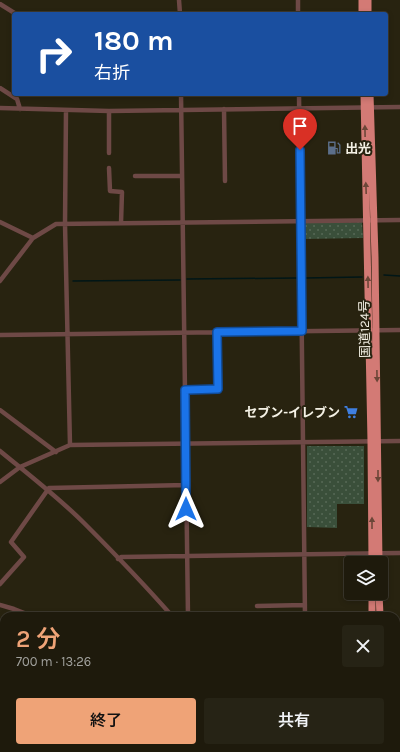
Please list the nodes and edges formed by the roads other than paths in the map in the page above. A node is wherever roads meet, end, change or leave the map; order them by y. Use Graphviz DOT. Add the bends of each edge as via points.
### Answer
graph roads {
  1 [pos="180,0"];
  2 [pos="298,0"];
  3 [pos="362,0"];
  4 [pos="368,0"];
  5 [pos="0,4"];
  6 [pos="13,12"];
  7 [pos="180,12"];
  8 [pos="298,12"];
  9 [pos="362,12"];
  10 [pos="368,12"];
  11 [pos="0,88"];
  12 [pos="12,96"];
  13 [pos="12,96"];
  14 [pos="181,96"];
  15 [pos="299,96"];
  16 [pos="365,96"];
  17 [pos="370,96"];
  18 [pos="368,107"];
  19 [pos="400,107"];
  20 [pos="0,108"];
  21 [pos="299,108"];
  22 [pos="20,109"];
  23 [pos="66,110"];
  24 [pos="181,110"];
  25 [pos="224,110"];
  26 [pos="109,111"];
  27 [pos="110,153"];
  28 [pos="109,168"];
  29 [pos="135,176"];
  30 [pos="182,176"];
  31 [pos="224,181"];
  32 [pos="300,220"];
  33 [pos="371,220"];
  34 [pos="400,220"];
  35 [pos="0,222"];
  36 [pos="182,222"];
  37 [pos="121,223"];
  38 [pos="65,224"];
  39 [pos="33,238"];
  40 [pos="0,281"];
  41 [pos="373,330"];
  42 [pos="400,330"];
  43 [pos="302,331"];
  44 [pos="184,332"];
  45 [pos="217,332"];
  46 [pos="68,334"];
  47 [pos="0,335"];
  48 [pos="185,390"];
  49 [pos="0,410"];
  50 [pos="375,441"];
  51 [pos="400,441"];
  52 [pos="303,442"];
  53 [pos="186,444"];
  54 [pos="70,446"];
  55 [pos="0,450"];
  56 [pos="56,452"];
  57 [pos="20,467"];
  58 [pos="0,482"];
  59 [pos="186,485"];
  60 [pos="48,491"];
  61 [pos="400,552"];
  62 [pos="375,553"];
  63 [pos="304,555"];
  64 [pos="374,556"];
  65 [pos="376,556"];
  66 [pos="188,557"];
  67 [pos="118,559"];
  68 [pos="0,584"];
  69 [pos="372,600"];
  70 [pos="379,600"];
  71 [pos="0,605"];
  72 [pos="305,605"];
  73 [pos="257,606"];
  74 [pos="22,612"];
  75 [pos="168,612"];
  76 [pos="188,612"];
  77 [pos="305,612"];
  78 [pos="372,612"];
  79 [pos="380,612"];
  1 -- 7 [label="street"];
  2 -- 8 [label="street"];
  3 -- 9 [label="highway"];
  4 -- 10 [label="highway"];
  5 -- 6 [label="street"];
  11 -- 12 [label="street"];
  13 -- 22 [label="street" via="17,99"];
  14 -- 24 [label="street"];
  15 -- 21 [label="street"];
  16 -- 18 [label="highway, 国道124号"];
  17 -- 18 [label="highway, 国道124号"];
  18 -- 19 [label="street"];
  18 -- 21 [label="street"];
  18 -- 33 [label="highway, 国道124号"];
  20 -- 22 [label="street"];
  21 -- 25 [label="street"];
  21 -- 32 [label="street"];
  22 -- 23 [label="street"];
  23 -- 26 [label="street"];
  23 -- 38 [label="street"];
  24 -- 25 [label="street"];
  24 -- 26 [label="street"];
  24 -- 30 [label="street"];
  25 -- 31 [label="street"];
  26 -- 27 [label="street"];
  28 -- 37 [label="street" via="110,191 122,192"];
  29 -- 30 [label="street"];
  30 -- 36 [label="street"];
  32 -- 33 [label="street"];
  32 -- 36 [label="street"];
  32 -- 43 [label="street"];
  33 -- 34 [label="street"];
  33 -- 41 [label="highway, 国道124号"];
  35 -- 39 [label="street"];
  36 -- 37 [label="street"];
  36 -- 44 [label="street"];
  37 -- 38 [label="street"];
  38 -- 39 [label="street" via="56,224"];
  38 -- 46 [label="street"];
  39 -- 40 [label="street"];
  41 -- 42 [label="street"];
  41 -- 43 [label="street"];
  41 -- 50 [label="highway, 国道124号"];
  43 -- 45 [label="street"];
  43 -- 52 [label="street"];
  44 -- 45 [label="street"];
  44 -- 46 [label="street"];
  44 -- 48 [label="street"];
  45 -- 48 [label="street" via="218,389"];
  46 -- 47 [label="street"];
  46 -- 54 [label="street"];
  48 -- 53 [label="street"];
  49 -- 56 [label="street"];
  50 -- 51 [label="street"];
  50 -- 52 [label="street"];
  50 -- 62 [label="highway, 国道124号"];
  52 -- 53 [label="street"];
  52 -- 63 [label="street"];
  53 -- 54 [label="street"];
  53 -- 59 [label="street"];
  54 -- 56 [label="street"];
  55 -- 57 [label="street"];
  56 -- 57 [label="street"];
  57 -- 58 [label="street"];
  57 -- 60 [label="street"];
  59 -- 60 [label="street" via="49,488"];
  59 -- 66 [label="street"];
  60 -- 67 [label="street" via="83,522"];
  60 -- 68 [label="street" via="11,542 24,557"];
  61 -- 62 [label="street"];
  62 -- 63 [label="street"];
  62 -- 64 [label="highway, 国道124号"];
  62 -- 65 [label="highway, 国道124号"];
  63 -- 66 [label="street"];
  63 -- 72 [label="street"];
  66 -- 67 [label="street"];
  66 -- 76 [label="street"];
  67 -- 75 [label="street"];
  69 -- 78 [label="highway"];
  70 -- 79 [label="highway"];
  71 -- 74 [label="street"];
  72 -- 73 [label="street"];
  72 -- 77 [label="street"];
}
